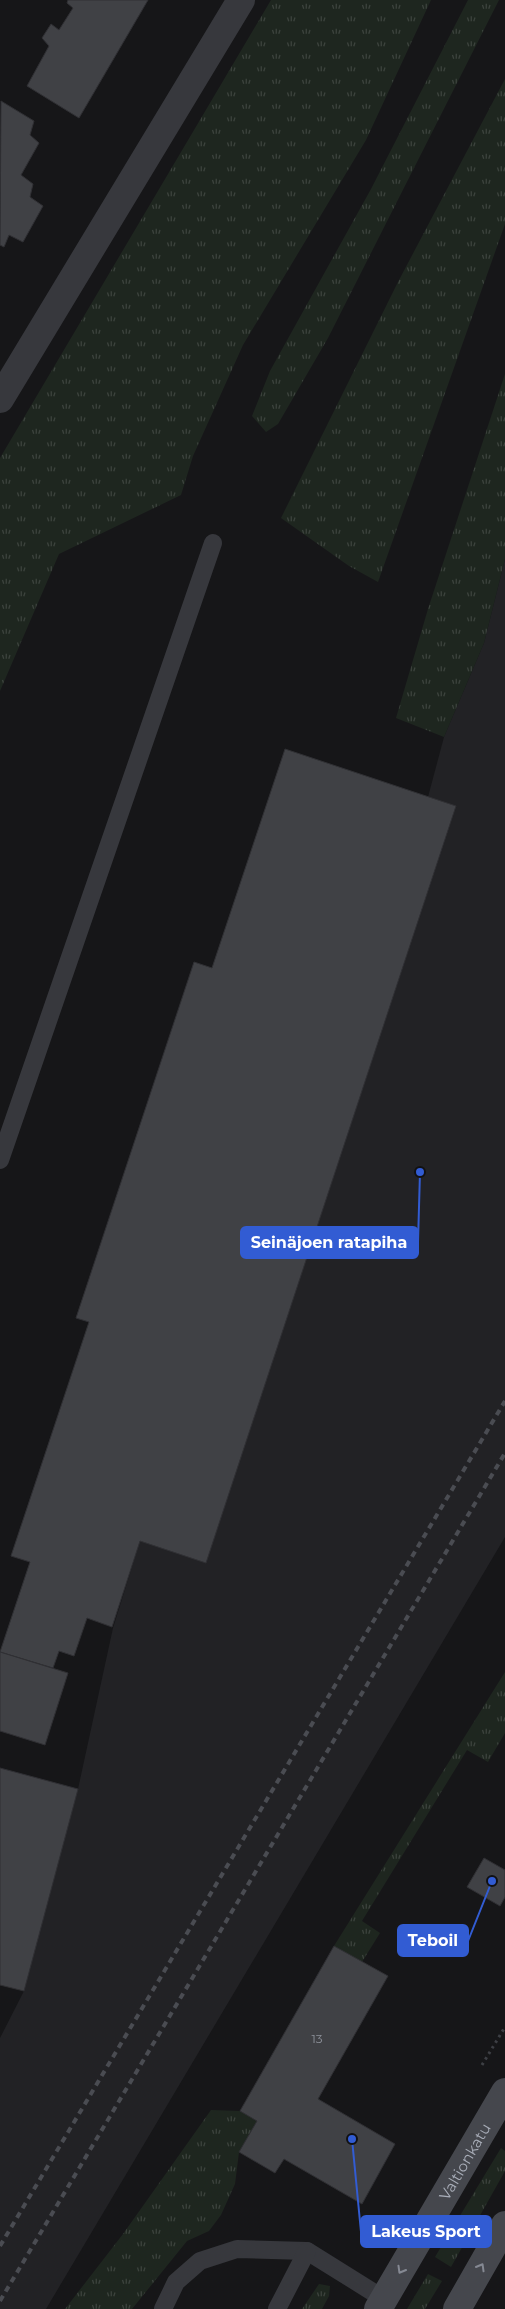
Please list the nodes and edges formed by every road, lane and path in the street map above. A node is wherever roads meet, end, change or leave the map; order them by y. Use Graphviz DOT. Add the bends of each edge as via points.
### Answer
graph roads {
  1 [pos="241,0"];
  2 [pos="0,400"];
  3 [pos="213,544"];
  4 [pos="0,1160"];
  5 [pos="505,2092"];
  6 [pos="505,2225"];
  7 [pos="307,2251"];
  8 [pos="381,2304"];
  9 [pos="162,2309"];
  10 [pos="277,2309"];
  11 [pos="457,2309"];
  1 -- 2 [label="street"];
  3 -- 4 [label="lane"];
  5 -- 8 [label="main road, Valtionkatu, one-way"];
  11 -- 6 [label="main road, one-way"];
  7 -- 8 [label="lane"];
  7 -- 9 [label="lane" via="237,2249 200,2261 176,2282"];
  7 -- 10 [label="lane"];
}
